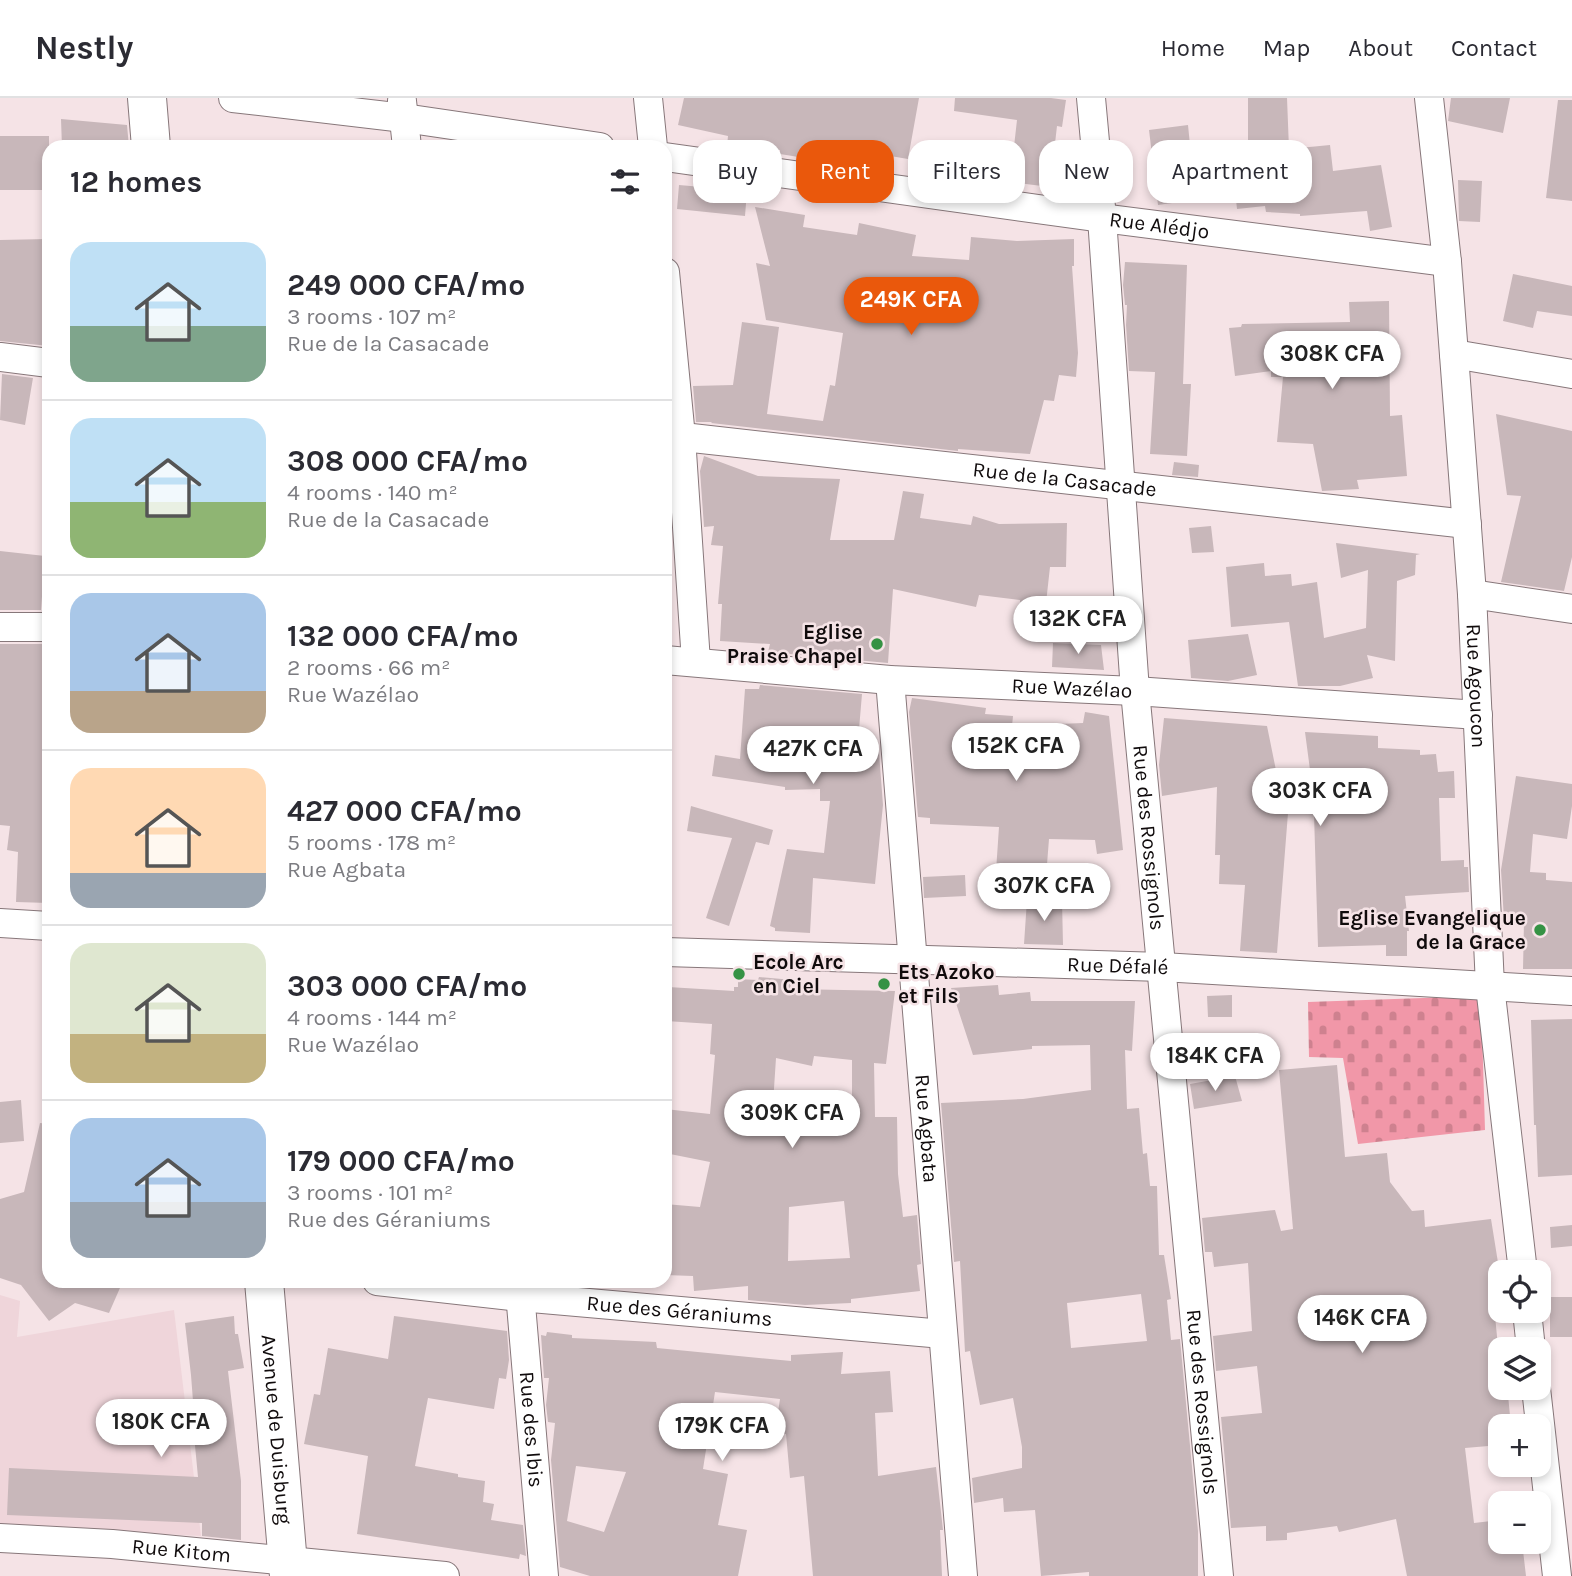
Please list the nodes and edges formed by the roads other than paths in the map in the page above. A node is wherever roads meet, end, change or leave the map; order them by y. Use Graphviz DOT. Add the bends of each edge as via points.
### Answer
graph roads {
  1 [pos="147,98"];
  2 [pos="233,98"];
  3 [pos="648,98"];
  4 [pos="1091,98"];
  5 [pos="1429,98"];
  6 [pos="403,108"];
  7 [pos="150,140"];
  8 [pos="406,140"];
  9 [pos="565,140"];
  10 [pos="652,140"];
  11 [pos="672,157"];
  12 [pos="1102,218"];
  13 [pos="1447,262"];
  14 [pos="1454,354"];
  15 [pos="0,357"];
  16 [pos="42,362"];
  17 [pos="1572,374"];
  18 [pos="672,416"];
  19 [pos="673,436"];
  20 [pos="1121,485"];
  21 [pos="1467,524"];
  22 [pos="1472,594"];
  23 [pos="1572,609"];
  24 [pos="0,627"];
  25 [pos="42,627"];
  26 [pos="672,660"];
  27 [pos="696,662"];
  28 [pos="890,680"];
  29 [pos="1135,691"];
  30 [pos="1478,715"];
  31 [pos="0,923"];
  32 [pos="42,926"];
  33 [pos="672,952"];
  34 [pos="914,961"];
  35 [pos="1161,967"];
  36 [pos="1490,986"];
  37 [pos="1572,991"];
  38 [pos="1522,1260"];
  39 [pos="265,1288"];
  40 [pos="501,1288"];
  41 [pos="519,1289"];
  42 [pos="943,1334"];
  43 [pos="1537,1400"];
  44 [pos="0,1538"];
  45 [pos="288,1569"];
  46 [pos="445,1576"];
  47 [pos="544,1576"];
  48 [pos="963,1576"];
  49 [pos="1219,1576"];
  50 [pos="1557,1576"];
  1 -- 7 [label="street"];
  2 -- 6 [label="street"];
  3 -- 10 [label="street"];
  4 -- 12 [label="street, Rue des Rossignols"];
  5 -- 13 [label="street, Rue Agoucon"];
  6 -- 8 [label="street"];
  6 -- 9 [label="street"];
  11 -- 12 [label="street, Rue Alédjo"];
  12 -- 13 [label="street, Rue Alédjo"];
  12 -- 20 [label="street, Rue des Rossignols"];
  13 -- 14 [label="street, Rue Agoucon"];
  14 -- 17 [label="street"];
  14 -- 21 [label="street, Rue Agoucon"];
  15 -- 16 [label="street"];
  18 -- 19 [label="street"];
  19 -- 20 [label="street, Rue de la Casacade"];
  19 -- 27 [label="street"];
  20 -- 21 [label="street, Rue de la Casacade"];
  20 -- 29 [label="street, Rue des Rossignols"];
  21 -- 22 [label="street, Rue Agoucon"];
  22 -- 23 [label="street"];
  22 -- 30 [label="street, Rue Agoucon"];
  24 -- 25 [label="street"];
  26 -- 27 [label="street, Rue Wazélao"];
  27 -- 28 [label="street, Rue Wazélao"];
  28 -- 29 [label="street, Rue Wazélao"];
  28 -- 34 [label="street, Rue Agbata"];
  29 -- 30 [label="street, Rue Wazélao"];
  29 -- 35 [label="street, Rue des Rossignols"];
  30 -- 36 [label="street, Rue Agoucon"];
  31 -- 32 [label="street"];
  33 -- 34 [label="street, Rue Défalé"];
  34 -- 35 [label="street, Rue Défalé"];
  34 -- 42 [label="street, Rue Agbata"];
  35 -- 36 [label="street, Rue Défalé"];
  35 -- 49 [label="street, Rue des Rossignols"];
  36 -- 37 [label="street, Rue Défalé"];
  36 -- 38 [label="street, Rue Agoucon"];
  39 -- 45 [label="street, Avenue de Duisburg"];
  40 -- 41 [label="street, Rue des Géraniums"];
  41 -- 42 [label="street, Rue des Géraniums"];
  41 -- 47 [label="street, Rue des Ibis"];
  42 -- 48 [label="street, Rue Agbata"];
  43 -- 50 [label="street"];
  44 -- 45 [label="street, Rue Kitom" via="113,1544"];
  45 -- 46 [label="street, Rue Kitom"];
}
